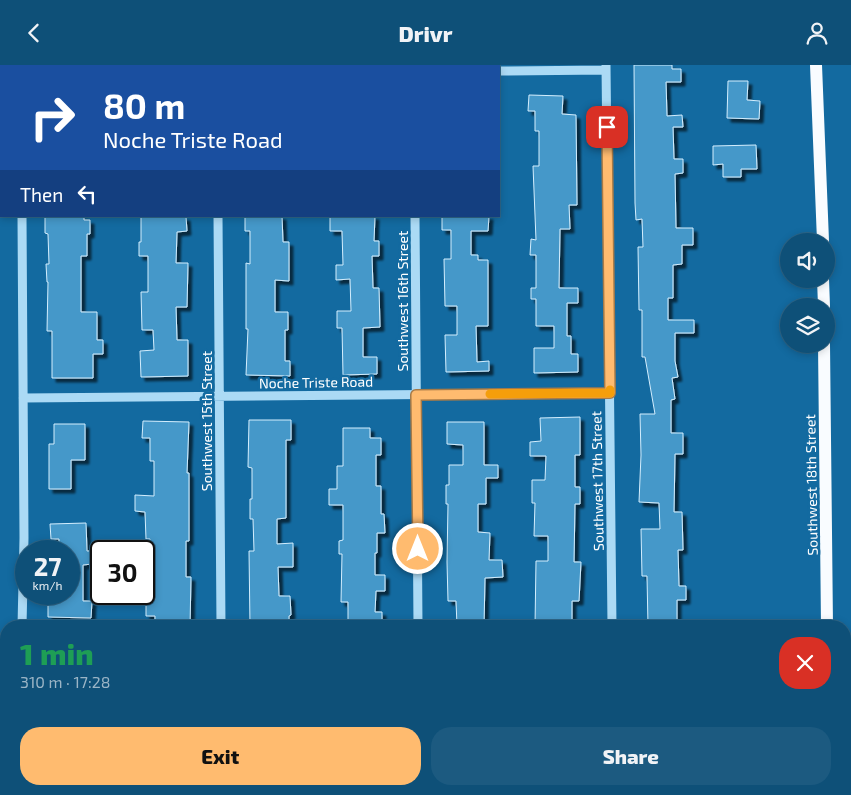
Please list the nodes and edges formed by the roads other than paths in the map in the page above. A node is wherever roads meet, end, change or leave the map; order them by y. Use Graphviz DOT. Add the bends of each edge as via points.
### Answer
graph roads {
  1 [pos="812,65"];
  2 [pos="816,65"];
  3 [pos="606,68"];
  4 [pos="500,71"];
  5 [pos="816,100"];
  6 [pos="22,217"];
  7 [pos="218,217"];
  8 [pos="415,217"];
  9 [pos="823,233"];
  10 [pos="824,353"];
  11 [pos="610,393"];
  12 [pos="416,395"];
  13 [pos="220,397"];
  14 [pos="23,399"];
  15 [pos="22,620"];
  16 [pos="221,620"];
  17 [pos="418,620"];
  18 [pos="612,620"];
  19 [pos="827,620"];
  1 -- 5 [label="main road"];
  2 -- 5 [label="main road"];
  3 -- 4 [label="street"];
  3 -- 11 [label="street, Southwest 17th Street"];
  5 -- 9 [label="main road"];
  6 -- 14 [label="street"];
  7 -- 13 [label="street, Southwest 15th Street"];
  8 -- 12 [label="street, Southwest 16th Street"];
  10 -- 19 [label="main road, Southwest 18th Street"];
  11 -- 12 [label="street, Noche Triste Road"];
  11 -- 18 [label="street, Southwest 17th Street"];
  12 -- 13 [label="street, Noche Triste Road"];
  12 -- 17 [label="street, Southwest 16th Street"];
  13 -- 14 [label="street, Noche Triste Road"];
  13 -- 16 [label="street, Southwest 15th Street"];
  14 -- 15 [label="street"];
}
